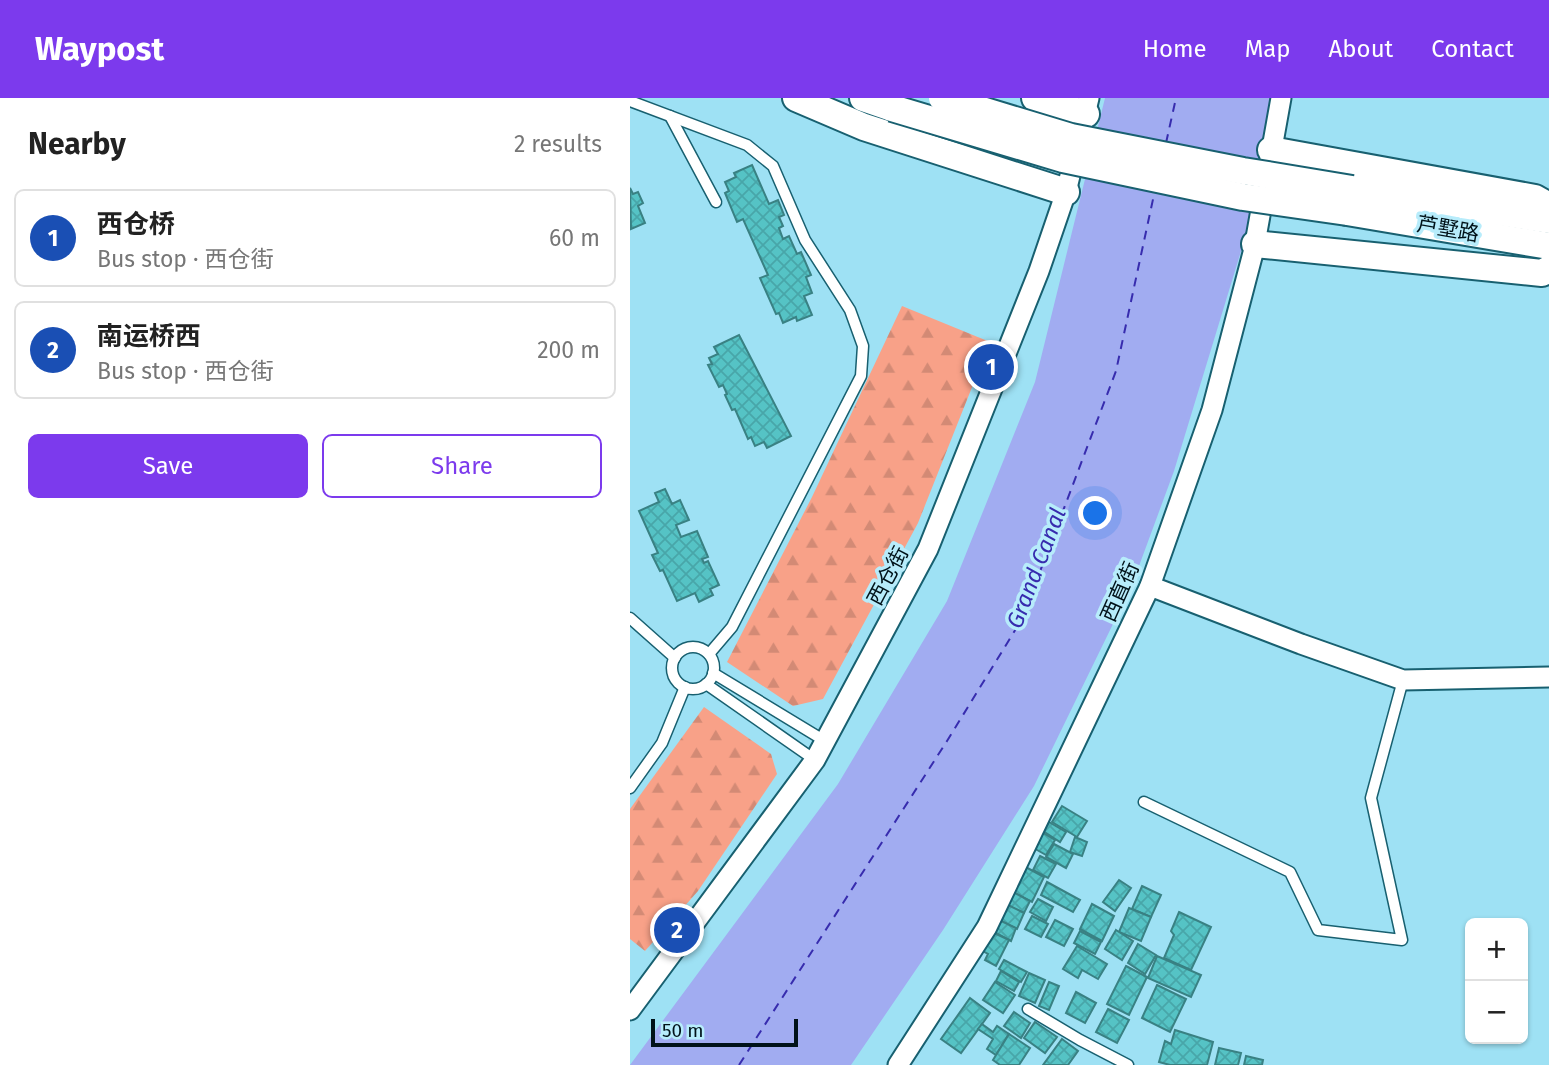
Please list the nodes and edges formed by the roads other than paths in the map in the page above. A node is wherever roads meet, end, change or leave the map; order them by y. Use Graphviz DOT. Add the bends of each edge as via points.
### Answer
graph roads {
  1 [pos="796,98"];
  2 [pos="863,98"];
  3 [pos="943,98"];
  4 [pos="1035,98"];
  5 [pos="1280,98"];
  6 [pos="630,101"];
  7 [pos="1088,106"];
  8 [pos="670,116"];
  9 [pos="1271,150"];
  10 [pos="1066,192"];
  11 [pos="1350,200"];
  12 [pos="716,202"];
  13 [pos="1549,206"];
  14 [pos="1549,220"];
  15 [pos="1255,244"];
  16 [pos="1549,246"];
  17 [pos="1549,269"];
  18 [pos="1150,586"];
  19 [pos="630,618"];
  20 [pos="709,654"];
  21 [pos="675,657"];
  22 [pos="713,673"];
  23 [pos="1549,677"];
  24 [pos="1403,680"];
  25 [pos="706,684"];
  26 [pos="685,687"];
  27 [pos="825,741"];
  28 [pos="815,760"];
  29 [pos="630,788"];
  30 [pos="1144,802"];
  31 [pos="1028,1009"];
  32 [pos="630,1010"];
  33 [pos="898,1065"];
  34 [pos="1128,1065"];
  1 -- 10 [label="main road" via="864,127"];
  2 -- 11 [label="main road, bridge" via="1063,159 1243,197"];
  3 -- 11 [label="main road, bridge" via="1071,137 1243,171"];
  4 -- 7 [label="main road"];
  5 -- 9 [label="street, 西直街"];
  6 -- 8 [label="lane"];
  7 -- 10 [label="street, 西仓街"];
  8 -- 12 [label="lane"];
  8 -- 20 [label="lane" via="747,145 773,166 805,240 850,310 863,346 861,376 732,626"];
  9 -- 13 [label="main road" via="1535,198"];
  9 -- 15 [label="street, 西直街"];
  10 -- 27 [label="street, 西仓街" via="928,549"];
  11 -- 14 [label="main road, 芦墅路"];
  11 -- 16 [label="main road, 芦墅路"];
  15 -- 17 [label="main road" via="1542,273"];
  15 -- 18 [label="street, 西直街" via="1212,410"];
  18 -- 24 [label="street"];
  18 -- 33 [label="street, 西直街" via="987,927"];
  19 -- 21 [label="lane"];
  20 -- 21 [label="lane" via="691,647"];
  20 -- 22 [label="lane"];
  21 -- 26 [label="lane" via="672,671"];
  22 -- 25 [label="lane"];
  22 -- 27 [label="lane"];
  23 -- 24 [label="street"];
  24 -- 30 [label="lane" via="1371,798 1402,940 1318,930 1290,872"];
  25 -- 26 [label="lane"];
  25 -- 28 [label="lane"];
  26 -- 29 [label="lane" via="662,743"];
  27 -- 28 [label="street, 西仓街"];
  28 -- 32 [label="street, 西仓街"];
  31 -- 34 [label="lane"];
}
